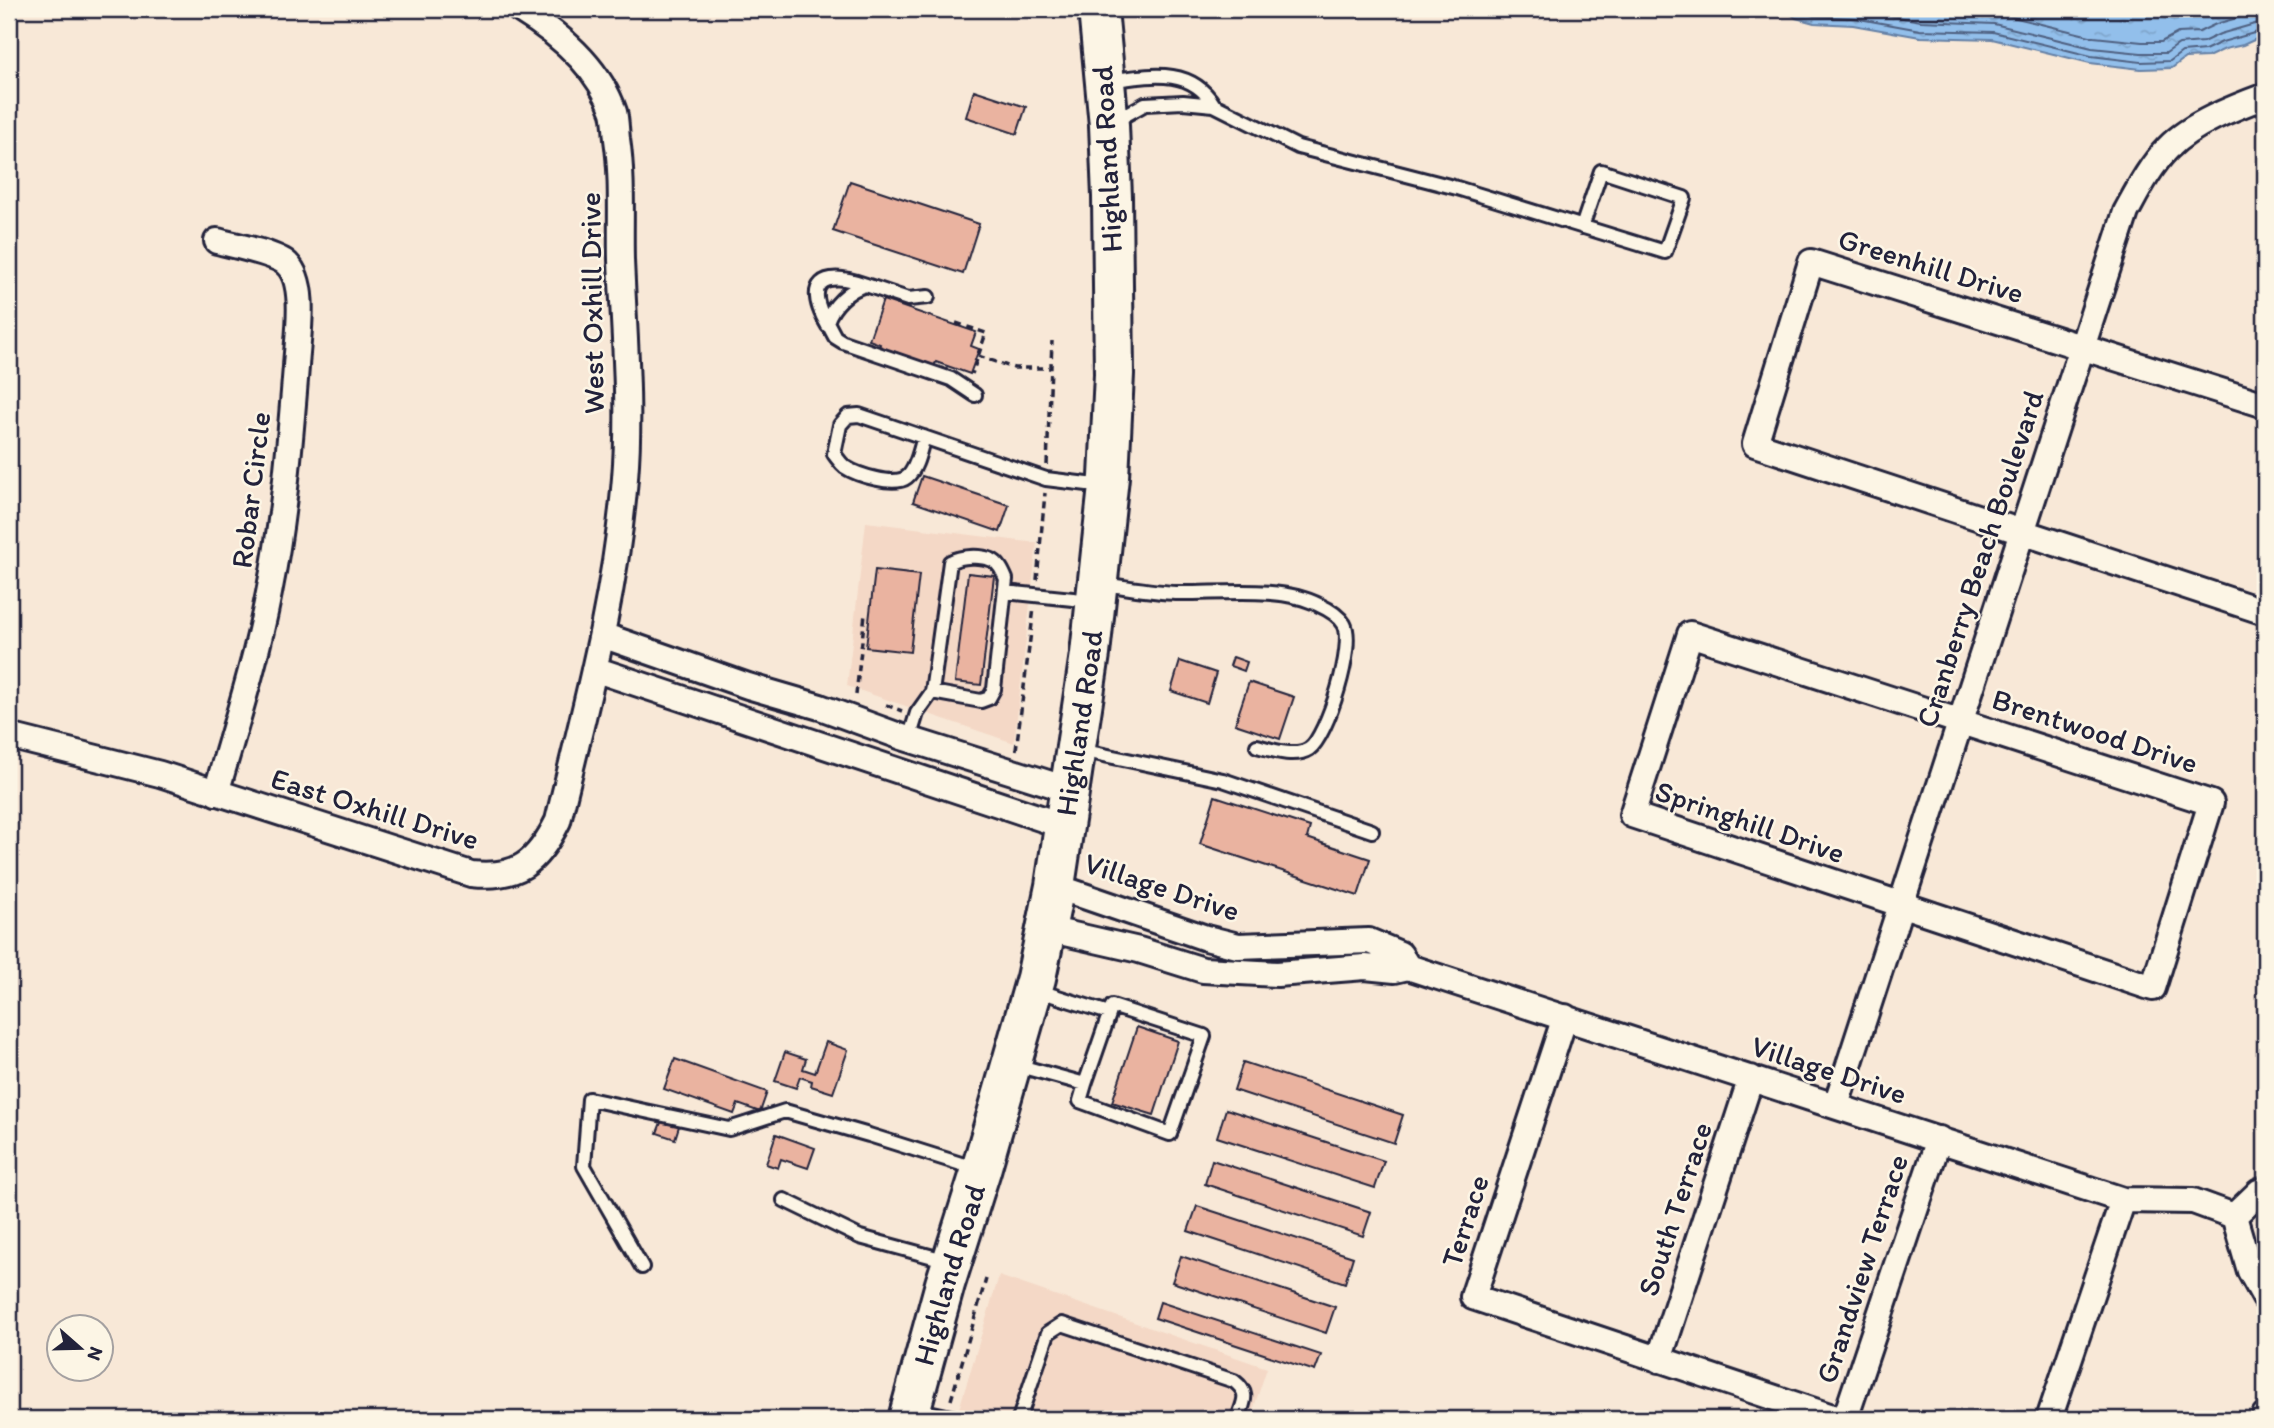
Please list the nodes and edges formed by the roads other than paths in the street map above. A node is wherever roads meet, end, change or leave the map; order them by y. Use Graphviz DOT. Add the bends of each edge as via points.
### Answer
graph roads {
  1 [pos="519,9"];
  2 [pos="1098,9"];
  3 [pos="1105,81"];
  4 [pos="2265,96"];
  5 [pos="1214,105"];
  6 [pos="1109,125"];
  7 [pos="1582,227"];
  8 [pos="217,242"];
  9 [pos="866,285"];
  10 [pos="928,297"];
  11 [pos="830,330"];
  12 [pos="2082,347"];
  13 [pos="975,396"];
  14 [pos="2265,405"];
  15 [pos="924,437"];
  16 [pos="1108,486"];
  17 [pos="2022,531"];
  18 [pos="1005,592"];
  19 [pos="1097,593"];
  20 [pos="2265,612"];
  21 [pos="602,635"];
  22 [pos="594,669"];
  23 [pos="932,692"];
  24 [pos="820,707"];
  25 [pos="1961,720"];
  26 [pos="9,736"];
  27 [pos="905,738"];
  28 [pos="810,741"];
  29 [pos="1257,746"];
  30 [pos="1076,749"];
  31 [pos="893,769"];
  32 [pos="216,793"];
  33 [pos="1067,808"];
  34 [pos="1372,831"];
  35 [pos="1055,886"];
  36 [pos="1900,906"];
  37 [pos="1047,929"];
  38 [pos="1408,967"];
  39 [pos="1033,989"];
  40 [pos="1109,1013"];
  41 [pos="1565,1017"];
  42 [pos="1012,1064"];
  43 [pos="1751,1077"];
  44 [pos="1085,1084"];
  45 [pos="1836,1105"];
  46 [pos="1939,1139"];
  47 [pos="981,1170"];
  48 [pos="2265,1190"];
  49 [pos="784,1200"];
  50 [pos="2123,1200"];
  51 [pos="2234,1216"];
  52 [pos="952,1262"];
  53 [pos="642,1267"];
  54 [pos="2265,1298"];
  55 [pos="1659,1360"];
  56 [pos="922,1415"];
  57 [pos="960,1419"];
  58 [pos="1020,1419"];
  59 [pos="1238,1419"];
  60 [pos="1838,1419"];
  61 [pos="1845,1419"];
  62 [pos="2049,1419"];
  1 -- 21 [label="street, West Oxhill Drive" via="544,25 591,69 614,113 621,169 625,476"];
  2 -- 3 [label="highway, Highland Road"];
  3 -- 5 [label="lane" via="1151,75 1188,79 1207,93"];
  3 -- 6 [label="highway, Highland Road"];
  4 -- 12 [label="street, Cranberry Beach Boulevard" via="2184,134 2146,176 2126,212"];
  5 -- 6 [label="lane" via="1146,104"];
  5 -- 7 [label="lane" via="1298,147 1457,188"];
  6 -- 16 [label="highway, Highland Road" via="1114,374"];
  7 -- 7 [label="lane" via="1665,253 1684,198 1601,171"];
  8 -- 32 [label="street, Robar Circle" via="287,264 300,286 283,515 269,594"];
  9 -- 10 [label="lane" via="908,299"];
  9 -- 11 [label="lane" via="834,308 827,322"];
  9 -- 11 [label="lane" via="836,277 822,284 817,308"];
  11 -- 13 [label="lane" via="843,342 951,379"];
  12 -- 14 [label="street"];
  12 -- 17 [label="street, Cranberry Beach Boulevard"];
  12 -- 17 [label="street, Greenhill Drive" via="1811,262 1755,444"];
  15 -- 15 [label="lane" via="859,415 848,416 840,425 834,454 848,468 898,482 912,472"];
  15 -- 16 [label="lane" via="1046,479"];
  16 -- 19 [label="highway, Highland Road"];
  17 -- 20 [label="street"];
  17 -- 25 [label="street, Cranberry Beach Boulevard"];
  18 -- 19 [label="lane"];
  18 -- 23 [label="lane" via="994,689 989,698 981,701"];
  18 -- 23 [label="lane" via="1002,569 992,560 960,557 950,562"];
  19 -- 29 [label="lane" via="1274,594 1317,603 1336,615 1345,625 1349,642 1320,737 1298,753"];
  19 -- 30 [label="highway, Highland Road"];
  21 -- 22 [label="street, East Oxhill Drive"];
  21 -- 24 [label="street"];
  22 -- 28 [label="street"];
  22 -- 32 [label="street, East Oxhill Drive" via="558,821 534,857 515,871 494,876 471,874"];
  23 -- 27 [label="lane"];
  24 -- 27 [label="street"];
  24 -- 28 [label="street"];
  25 -- 36 [label="street, Cranberry Beach Boulevard"];
  25 -- 36 [label="street, Brentwood Drive" via="2211,803 2153,988"];
  25 -- 36 [label="street, Springhill Drive" via="1690,634 1632,815"];
  26 -- 32 [label="street, East Oxhill Drive"];
  27 -- 31 [label="street"];
  27 -- 33 [label="street" via="1015,773"];
  28 -- 31 [label="street"];
  30 -- 33 [label="highway, Highland Road"];
  30 -- 34 [label="lane" via="1223,780"];
  31 -- 33 [label="street"];
  33 -- 35 [label="highway, Highland Road"];
  35 -- 37 [label="highway, Highland Road"];
  35 -- 38 [label="street, Village Drive" via="1238,946 1369,941 1400,954"];
  36 -- 45 [label="street, Cranberry Beach Boulevard"];
  37 -- 38 [label="street, Village Drive" via="1203,970 1278,974"];
  37 -- 39 [label="highway, Highland Road"];
  38 -- 41 [label="street, Village Drive"];
  39 -- 40 [label="lane"];
  39 -- 42 [label="highway, Highland Road"];
  40 -- 44 [label="lane"];
  40 -- 44 [label="lane" via="1112,1006 1204,1036 1170,1134 1080,1101"];
  41 -- 43 [label="street, Village Drive"];
  41 -- 55 [label="street, Terrace" via="1473,1297"];
  42 -- 44 [label="lane"];
  42 -- 47 [label="highway, Highland Road"];
  43 -- 45 [label="street, Village Drive"];
  43 -- 55 [label="street, South Terrace"];
  45 -- 46 [label="street, Village Drive"];
  46 -- 50 [label="street, Village Drive"];
  46 -- 61 [label="street, Grandview Terrace"];
  47 -- 52 [label="highway, Highland Road"];
  47 -- 53 [label="lane" via="785,1111 729,1129 589,1099 584,1166"];
  48 -- 51 [label="street"];
  49 -- 52 [label="lane" via="860,1237"];
  50 -- 51 [label="street, Village Drive" via="2193,1201"];
  50 -- 62 [label="street"];
  51 -- 54 [label="street" via="2250,1271"];
  52 -- 56 [label="highway, Highland Road"];
  55 -- 60 [label="street"];
  56 -- 57 [label="lane"];
  58 -- 59 [label="lane" via="1048,1333 1062,1324 1234,1381 1245,1394"];
}
